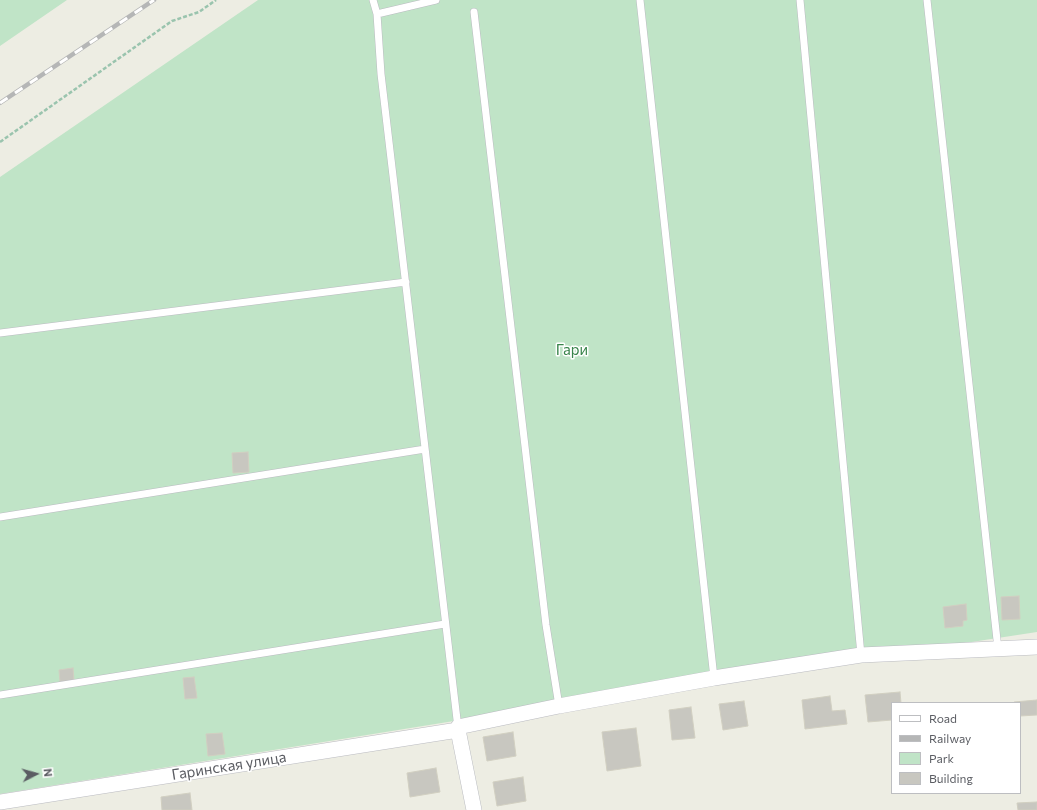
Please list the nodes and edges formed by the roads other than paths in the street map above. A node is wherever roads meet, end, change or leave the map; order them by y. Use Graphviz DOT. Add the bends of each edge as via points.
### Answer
graph roads {
  1 [pos="373,0"];
  2 [pos="436,0"];
  3 [pos="640,0"];
  4 [pos="800,0"];
  5 [pos="927,0"];
  6 [pos="474,12"];
  7 [pos="377,14"];
  8 [pos="406,282"];
  9 [pos="0,333"];
  10 [pos="425,449"];
  11 [pos="0,517"];
  12 [pos="445,624"];
  13 [pos="1037,647"];
  14 [pos="998,649"];
  15 [pos="861,655"];
  16 [pos="714,678"];
  17 [pos="0,695"];
  18 [pos="559,706"];
  19 [pos="458,729"];
  20 [pos="0,802"];
  21 [pos="474,810"];
  1 -- 7 [label="lane"];
  2 -- 7 [label="lane"];
  3 -- 16 [label="lane"];
  4 -- 15 [label="lane"];
  5 -- 14 [label="lane"];
  6 -- 18 [label="lane" via="546,625"];
  7 -- 8 [label="lane" via="381,74"];
  8 -- 9 [label="lane"];
  8 -- 10 [label="lane"];
  10 -- 11 [label="lane"];
  10 -- 12 [label="lane"];
  12 -- 17 [label="lane"];
  12 -- 19 [label="lane"];
  13 -- 14 [label="street, Гаринская улица"];
  14 -- 15 [label="street, Гаринская улица"];
  15 -- 16 [label="street, Гаринская улица"];
  16 -- 18 [label="street, Гаринская улица"];
  18 -- 19 [label="street, Гаринская улица"];
  19 -- 20 [label="street, Гаринская улица"];
  19 -- 21 [label="street"];
}
